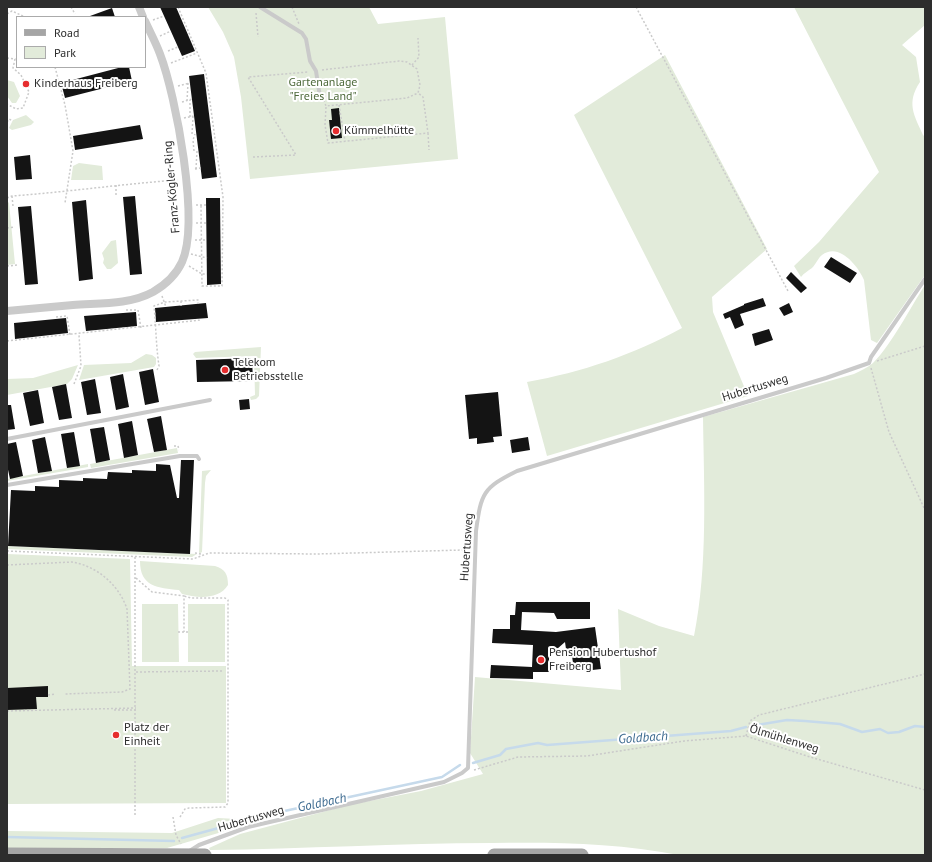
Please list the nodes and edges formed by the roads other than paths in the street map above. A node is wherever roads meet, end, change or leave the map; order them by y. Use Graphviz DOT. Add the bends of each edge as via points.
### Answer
graph roads {
  1 [pos="260,7"];
  2 [pos="146,22"];
  3 [pos="320,97"];
  4 [pos="925,279"];
  5 [pos="7,311"];
  6 [pos="210,400"];
  7 [pos="7,439"];
  8 [pos="199,459"];
  9 [pos="7,485"];
  10 [pos="7,854"];
  11 [pos="183,854"];
  12 [pos="186,854"];
  13 [pos="162,855"];
  14 [pos="205,855"];
  15 [pos="494,855"];
  16 [pos="582,855"];
  1 -- 3 [label="lane" via="302,33 306,39 310,61 316,71"];
  2 -- 5 [label="street, Franz-Kögler-Ring" via="160,54 170,88 186,179 188,239 182,261 170,279 159,289 143,296 111,302"];
  4 -- 12 [label="lane, Hubertusweg" via="869,363 517,471 495,482 488,489 478,512 476,531 468,768 462,773 444,782 248,827 199,845"];
  6 -- 7 [label="lane"];
  8 -- 9 [label="lane" via="197,456 180,456"];
  10 -- 13 [label="main road"];
  11 -- 12 [label="main road"];
  11 -- 13 [label="main road"];
  12 -- 14 [label="main road"];
  15 -- 16 [label="main road"];
}
